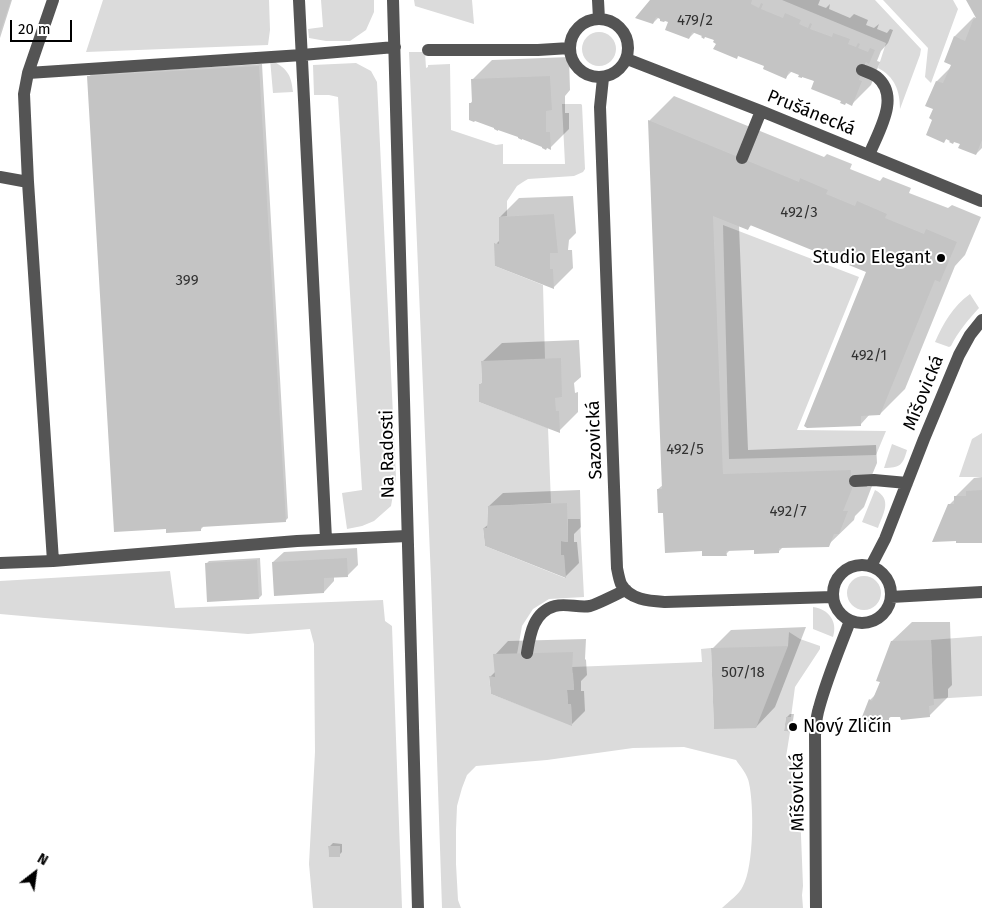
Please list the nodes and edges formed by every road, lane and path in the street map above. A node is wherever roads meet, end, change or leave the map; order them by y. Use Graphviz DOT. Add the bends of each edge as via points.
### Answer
graph roads {
  1 [pos="53,0"];
  2 [pos="299,0"];
  3 [pos="393,0"];
  4 [pos="598,0"];
  5 [pos="599,19"];
  6 [pos="395,47"];
  7 [pos="570,48"];
  8 [pos="428,50"];
  9 [pos="302,55"];
  10 [pos="627,59"];
  11 [pos="862,70"];
  12 [pos="28,72"];
  13 [pos="603,78"];
  14 [pos="761,111"];
  15 [pos="869,155"];
  16 [pos="742,158"];
  17 [pos="0,177"];
  18 [pos="28,182"];
  19 [pos="981,201"];
  20 [pos="982,320"];
  21 [pos="854,481"];
  22 [pos="907,483"];
  23 [pos="407,536"];
  24 [pos="326,539"];
  25 [pos="53,561"];
  26 [pos="0,564"];
  27 [pos="871,566"];
  28 [pos="626,590"];
  29 [pos="982,592"];
  30 [pos="833,597"];
  31 [pos="891,597"];
  32 [pos="850,621"];
  33 [pos="527,653"];
  34 [pos="418,908"];
  35 [pos="816,908"];
  1 -- 12 [label="street"];
  2 -- 9 [label="street"];
  3 -- 6 [label="street, Na Radosti"];
  4 -- 5 [label="street"];
  5 -- 7 [label="street" via="582,25 576,31"];
  5 -- 10 [label="street" via="617,25 624,32 629,50"];
  6 -- 9 [label="street"];
  6 -- 23 [label="street, Na Radosti"];
  7 -- 8 [label="street"];
  7 -- 13 [label="street" via="577,67 593,77"];
  9 -- 12 [label="street"];
  9 -- 24 [label="street"];
  10 -- 13 [label="street" via="617,72"];
  10 -- 14 [label="street, Prušánecká"];
  11 -- 15 [label="street" via="875,76 888,95 885,116"];
  12 -- 18 [label="street" via="24,94"];
  13 -- 28 [label="street, Sazovická" via="600,107 617,568"];
  14 -- 15 [label="street, Prušánecká"];
  14 -- 16 [label="street"];
  15 -- 19 [label="street, Prušánecká"];
  17 -- 18 [label="street"];
  18 -- 25 [label="street"];
  20 -- 22 [label="street, Míšovická" via="959,355"];
  21 -- 22 [label="street"];
  22 -- 27 [label="street, Míšovická"];
  23 -- 24 [label="street"];
  23 -- 34 [label="street, Na Radosti"];
  24 -- 25 [label="street"];
  25 -- 26 [label="street"];
  27 -- 30 [label="street" via="852,566 844,571 833,587"];
  27 -- 31 [label="street" via="886,578"];
  28 -- 30 [label="street" via="644,600 665,602"];
  28 -- 33 [label="street" via="589,606 555,606 546,610 530,633"];
  29 -- 31 [label="street"];
  30 -- 32 [label="street" via="838,612"];
  31 -- 32 [label="street" via="889,606 877,619 859,623"];
  32 -- 35 [label="street, Míšovická" via="818,710 815,735"];
}
